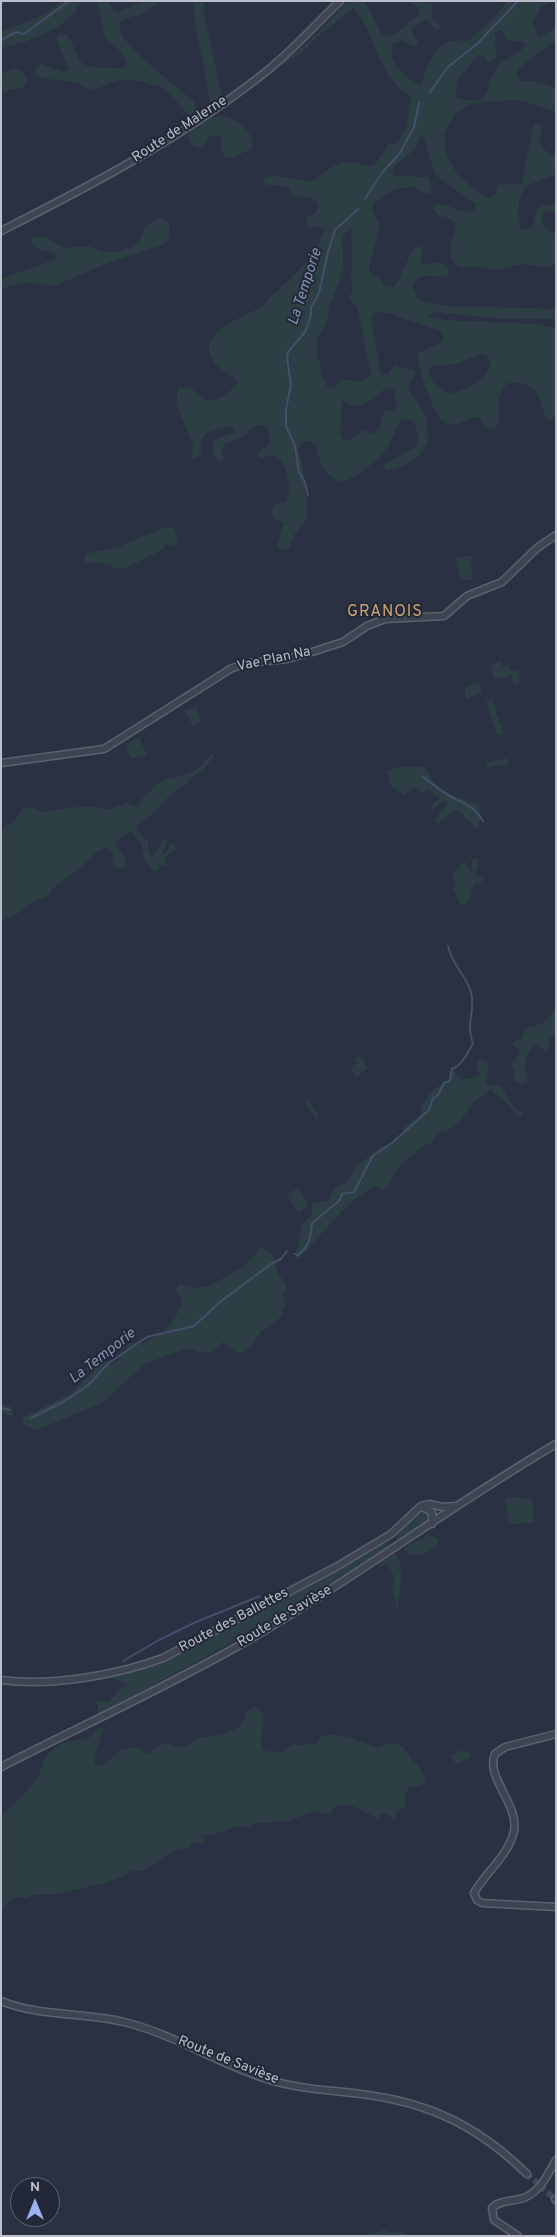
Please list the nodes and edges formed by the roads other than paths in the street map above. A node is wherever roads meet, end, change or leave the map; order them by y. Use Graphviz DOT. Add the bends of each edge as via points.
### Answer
graph roads {
  1 [pos="340,1"];
  2 [pos="1,231"];
  3 [pos="556,535"];
  4 [pos="1,763"];
  5 [pos="556,1444"];
  6 [pos="460,1505"];
  7 [pos="417,1508"];
  8 [pos="432,1524"];
  9 [pos="1,1680"];
  10 [pos="556,1734"];
  11 [pos="1,1767"];
  12 [pos="556,1907"];
  13 [pos="1,2001"];
  14 [pos="556,2160"];
  15 [pos="527,2174"];
  16 [pos="518,2236"];
  1 -- 2 [label="street, Route de Malerne" via="270,68 242,90 152,150"];
  3 -- 4 [label="street, Vae Plan Na" via="537,548 502,582 467,596 444,616 385,619 332,646 287,659 242,665 104,749"];
  5 -- 6 [label="street, Route de Savièse"];
  6 -- 7 [label="street" via="425,1504"];
  6 -- 8 [label="street, Route de Savièse"];
  7 -- 8 [label="street" via="430,1509"];
  7 -- 9 [label="street, Route des Ballettes" via="391,1534 336,1567 163,1658 139,1666 52,1682"];
  8 -- 11 [label="street, Route de Savièse" via="246,1641"];
  10 -- 12 [label="street" via="505,1747 494,1757 494,1771 511,1808 514,1828 508,1844 474,1897 482,1903"];
  13 -- 15 [label="street, Route de Savièse" via="23,2009 103,2017 139,2026 280,2083 417,2105 448,2116 476,2132"];
  14 -- 16 [label="street" via="533,2193 492,2208 494,2220"];
}
